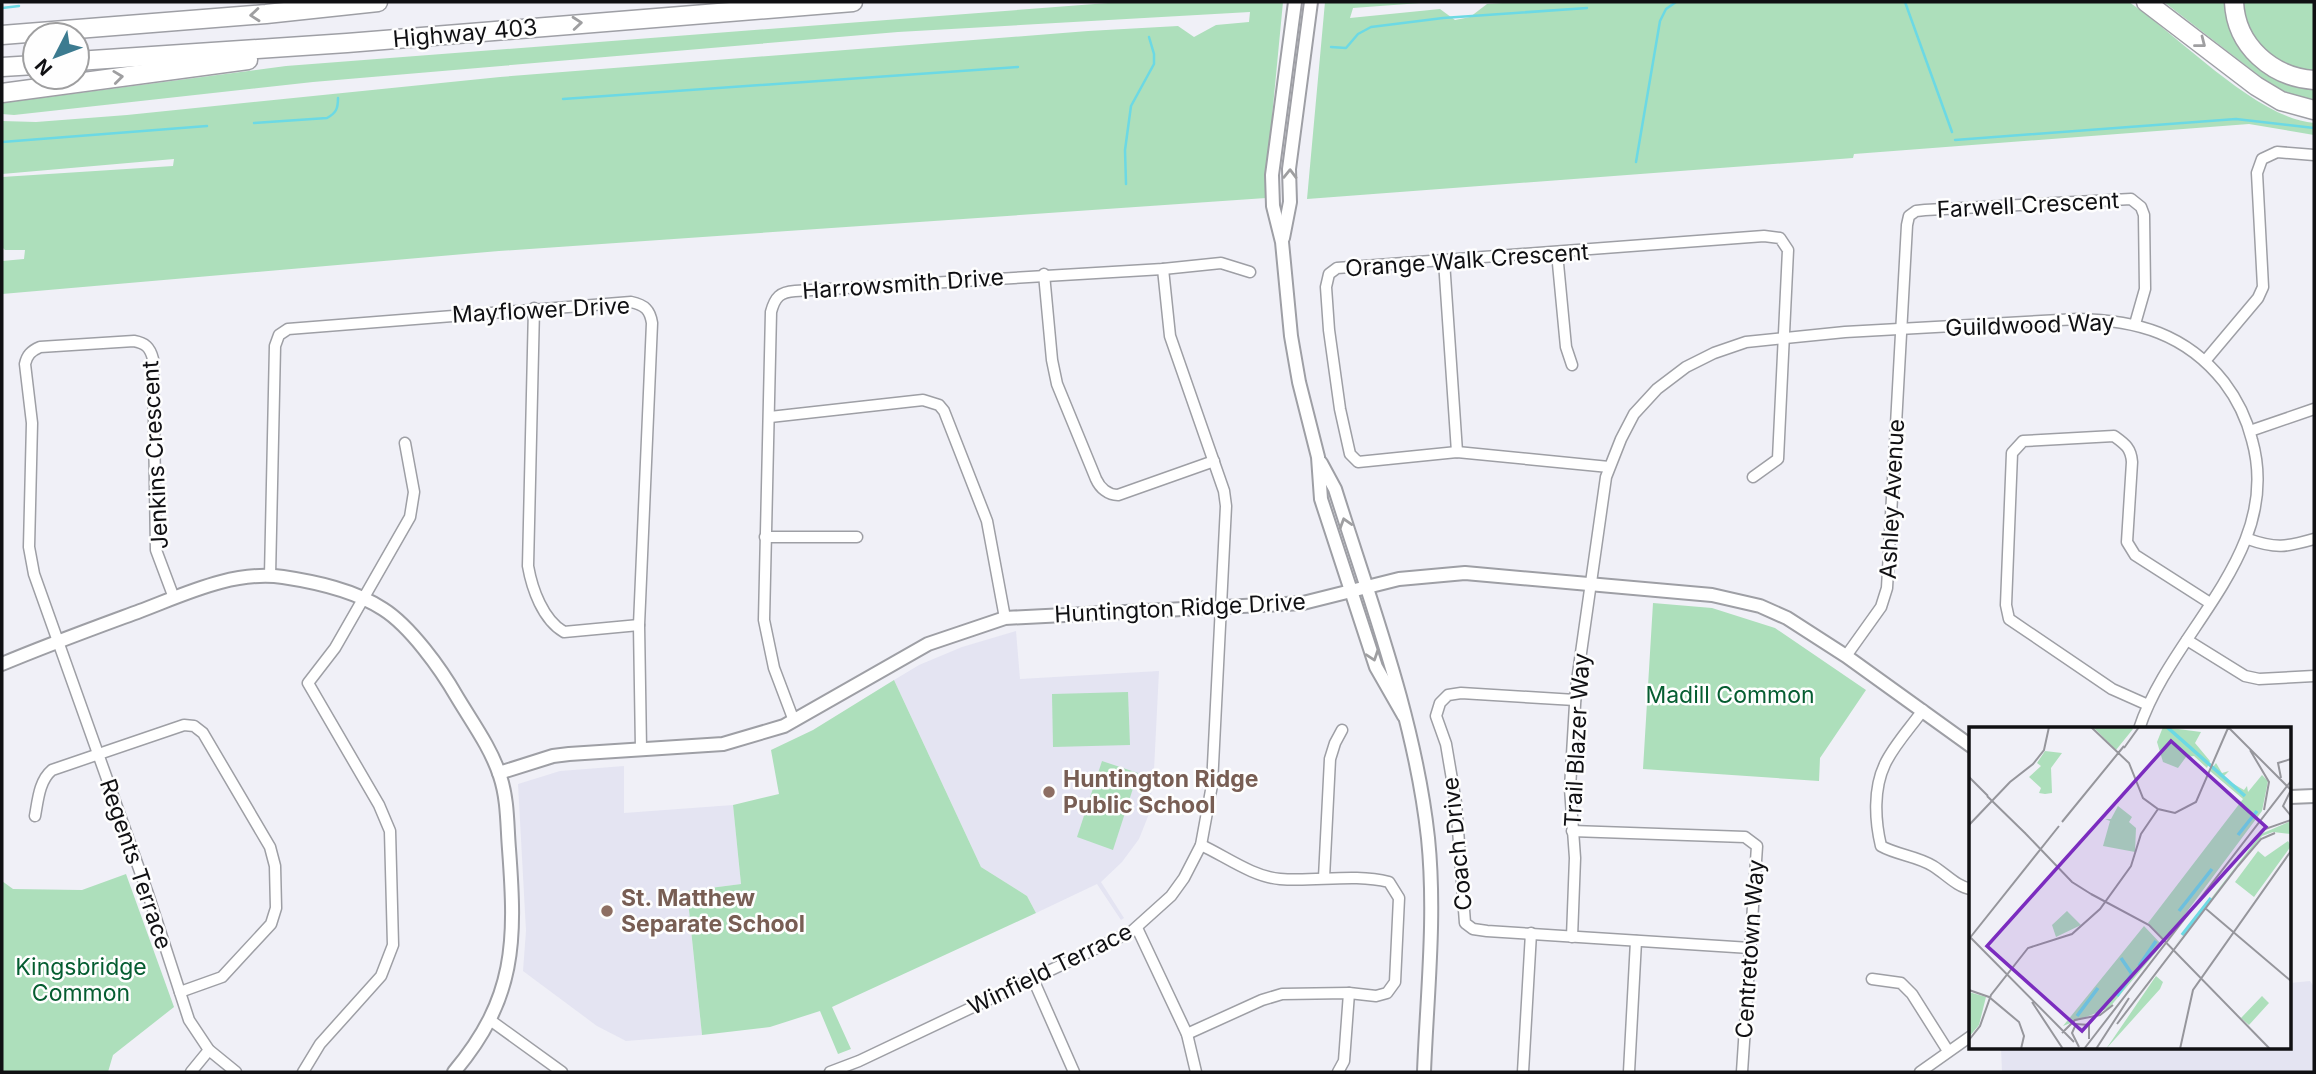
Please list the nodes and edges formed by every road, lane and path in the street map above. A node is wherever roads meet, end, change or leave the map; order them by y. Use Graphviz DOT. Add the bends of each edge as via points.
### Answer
graph roads {
  1 [pos="378,2"];
  2 [pos="853,2"];
  3 [pos="1295,2"];
  4 [pos="1311,2"];
  5 [pos="2146,2"];
  6 [pos="2234,2"];
  7 [pos="339,3"];
  8 [pos="2,34"];
  9 [pos="313,45"];
  10 [pos="91,60"];
  11 [pos="21,66"];
  12 [pos="2,67"];
  13 [pos="2314,80"];
  14 [pos="2,93"];
  15 [pos="2314,110"];
  16 [pos="2314,155"];
  17 [pos="1282,242"];
  18 [pos="1557,253"];
  19 [pos="1444,261"];
  20 [pos="1163,269"];
  21 [pos="1250,272"];
  22 [pos="1044,275"];
  23 [pos="534,308"];
  24 [pos="2135,324"];
  25 [pos="1901,330"];
  26 [pos="1783,339"];
  27 [pos="2205,361"];
  28 [pos="1572,365"];
  29 [pos="2314,409"];
  30 [pos="770,417"];
  31 [pos="2250,431"];
  32 [pos="405,443"];
  33 [pos="1457,452"];
  34 [pos="1318,457"];
  35 [pos="1214,461"];
  36 [pos="1609,467"];
  37 [pos="1753,477"];
  38 [pos="765,537"];
  39 [pos="858,537"];
  40 [pos="2248,539"];
  41 [pos="2314,539"];
  42 [pos="270,576"];
  43 [pos="1590,586"];
  44 [pos="1366,588"];
  45 [pos="1351,592"];
  46 [pos="174,598"];
  47 [pos="365,599"];
  48 [pos="2210,603"];
  49 [pos="1222,606"];
  50 [pos="1005,618"];
  51 [pos="639,625"];
  52 [pos="2187,640"];
  53 [pos="57,641"];
  54 [pos="1846,656"];
  55 [pos="2,664"];
  56 [pos="2314,676"];
  57 [pos="1575,700"];
  58 [pos="2147,705"];
  59 [pos="1923,710"];
  60 [pos="1404,716"];
  61 [pos="794,721"];
  62 [pos="2140,727"];
  63 [pos="1342,730"];
  64 [pos="1969,744"];
  65 [pos="641,749"];
  66 [pos="97,754"];
  67 [pos="499,774"];
  68 [pos="2314,796"];
  69 [pos="2292,797"];
  70 [pos="35,816"];
  71 [pos="1572,831"];
  72 [pos="1201,845"];
  73 [pos="1324,878"];
  74 [pos="1969,889"];
  75 [pos="1137,928"];
  76 [pos="1531,933"];
  77 [pos="1572,937"];
  78 [pos="1636,941"];
  79 [pos="1750,948"];
  80 [pos="1033,979"];
  81 [pos="1872,979"];
  82 [pos="180,992"];
  83 [pos="1349,993"];
  84 [pos="490,1020"];
  85 [pos="1187,1034"];
  86 [pos="1969,1037"];
  87 [pos="209,1050"];
  88 [pos="1948,1051"];
  89 [pos="854,1068"];
  90 [pos="191,1072"];
  91 [pos="236,1072"];
  92 [pos="303,1072"];
  93 [pos="454,1072"];
  94 [pos="562,1072"];
  95 [pos="830,1072"];
  96 [pos="1074,1072"];
  97 [pos="1196,1072"];
  98 [pos="1338,1072"];
  99 [pos="1423,1072"];
  100 [pos="1524,1072"];
  101 [pos="1629,1072"];
  102 [pos="1742,1072"];
  103 [pos="1920,1072"];
  1 -- 7 [label="highway, Highway 403"];
  9 -- 2 [label="highway, Highway 403, one-way"];
  3 -- 17 [label="street" via="1272,175 1273,206"];
  17 -- 4 [label="street, one-way"];
  5 -- 15 [label="highway, one-way" via="2256,86 2281,101"];
  6 -- 13 [label="highway" via="2240,31 2260,58 2285,74"];
  7 -- 8 [label="highway, Highway 403, one-way" via="266,14"];
  9 -- 10 [label="highway, Highway 403"];
  14 -- 9 [label="highway, one-way" via="261,59"];
  11 -- 12 [label="highway"];
  16 -- 27 [label="street" via="2277,152 2262,159 2258,173 2263,287"];
  17 -- 34 [label="street" via="1291,336"];
  18 -- 19 [label="street, Orange Walk Crescent"];
  18 -- 26 [label="street, Orange Walk Crescent" via="1780,238 1788,250"];
  18 -- 28 [label="street"];
  19 -- 33 [label="street"];
  19 -- 33 [label="street, Orange Walk Crescent" via="1337,268 1329,274 1325,287 1350,454 1367,463"];
  20 -- 21 [label="street, Harrowsmith Drive" via="1221,263"];
  20 -- 22 [label="street, Harrowsmith Drive"];
  20 -- 35 [label="street, Winfield Terrace" via="1170,336"];
  22 -- 30 [label="street, Harrowsmith Drive" via="785,292 771,312"];
  22 -- 35 [label="street" via="1057,384 1102,489 1118,495"];
  23 -- 42 [label="street, Mayflower Drive" via="288,329 279,335 275,346"];
  23 -- 51 [label="street" via="528,566 532,587 555,626 564,632"];
  23 -- 51 [label="street, Mayflower Drive" via="631,302 650,313"];
  24 -- 25 [label="street, Guildwood Way" via="2078,319"];
  24 -- 25 [label="street, Farwell Crescent" via="2147,273 2144,215 2131,199 1916,211 1907,225"];
  24 -- 27 [label="street, Guildwood Way" via="2170,337"];
  25 -- 26 [label="street, Guildwood Way"];
  25 -- 54 [label="street, Ashley Avenue" via="1887,588 1881,607"];
  26 -- 36 [label="street, Guildwood Way" via="1746,342 1686,367 1657,389 1634,415"];
  26 -- 37 [label="street" via="1778,459"];
  27 -- 31 [label="street, Guildwood Way" via="2227,386"];
  29 -- 31 [label="street"];
  30 -- 38 [label="street, Harrowsmith Drive"];
  30 -- 50 [label="street" via="923,400 939,405 987,521"];
  31 -- 40 [label="street, Guildwood Way" via="2258,474"];
  32 -- 47 [label="street" via="414,492 410,517"];
  33 -- 36 [label="street, Orange Walk Crescent"];
  44 -- 34 [label="street, one-way" via="1335,489"];
  34 -- 45 [label="street" via="1321,499"];
  35 -- 49 [label="street, Winfield Terrace" via="1226,506"];
  36 -- 43 [label="street, Guildwood Way"];
  38 -- 39 [label="street"];
  38 -- 61 [label="street, Harrowsmith Drive" via="766,641"];
  40 -- 41 [label="street" via="2284,547"];
  40 -- 48 [label="street, Guildwood Way"];
  42 -- 46 [label="street" via="236,578"];
  42 -- 47 [label="street"];
  43 -- 44 [label="street, Huntington Ridge Drive" via="1455,573"];
  43 -- 54 [label="street, Huntington Ridge Drive" via="1712,595 1760,606"];
  43 -- 57 [label="street, Trail Blazer Way"];
  44 -- 45 [label="street, Huntington Ridge Drive"];
  44 -- 60 [label="street"];
  45 -- 49 [label="street, Huntington Ridge Drive" via="1303,603"];
  45 -- 60 [label="street, one-way" via="1376,667"];
  46 -- 53 [label="street"];
  46 -- 53 [label="street, Jenkins Crescent" via="156,550 151,351 134,341 40,347 32,350 25,364 32,423 29,547"];
  47 -- 67 [label="street" via="385,610 425,649"];
  47 -- 92 [label="street" via="308,683 390,831 393,945 381,976 320,1044"];
  48 -- 52 [label="street, Guildwood Way"];
  48 -- 58 [label="street" via="2134,555 2127,542 2132,462 2125,444 2114,436 2023,441 2017,446 2012,453 2009,619 2112,689"];
  49 -- 50 [label="street, Huntington Ridge Drive"];
  49 -- 72 [label="street, Winfield Terrace" via="1212,785"];
  50 -- 61 [label="street, Huntington Ridge Drive" via="928,644"];
  51 -- 65 [label="street, Mayflower Drive"];
  52 -- 56 [label="street" via="2245,676"];
  52 -- 58 [label="street, Guildwood Way"];
  53 -- 55 [label="street"];
  53 -- 66 [label="street, Regents Terrace"];
  54 -- 59 [label="street, Huntington Ridge Drive"];
  57 -- 71 [label="street, Trail Blazer Way"];
  57 -- 76 [label="street, Coach Drive" via="1461,693 1448,695 1436,716 1456,803 1465,923 1473,929"];
  58 -- 62 [label="street, Guildwood Way"];
  59 -- 64 [label="street, Huntington Ridge Drive"];
  59 -- 74 [label="street" via="1885,764 1878,783 1876,825 1881,846 1917,858"];
  60 -- 99 [label="street" via="1422,801 1430,869"];
  61 -- 65 [label="street, Huntington Ridge Drive" via="723,744"];
  63 -- 73 [label="street" via="1330,759"];
  65 -- 67 [label="street, Huntington Ridge Drive" via="561,755"];
  66 -- 70 [label="street" via="45,776"];
  66 -- 82 [label="street, Regents Terrace"];
  66 -- 82 [label="street" via="184,725 194,726 203,733 270,847 276,908 271,924 222,977"];
  67 -- 84 [label="street" via="505,797 512,926 505,980"];
  68 -- 69 [label="street"];
  71 -- 77 [label="street, Trail Blazer Way"];
  71 -- 79 [label="street, Centretown Way" via="1752,841 1757,846"];
  72 -- 73 [label="street" via="1266,876"];
  72 -- 75 [label="street, Winfield Terrace" via="1171,897"];
  73 -- 83 [label="street" via="1389,882 1399,898 1395,982 1387,993 1376,996"];
  75 -- 80 [label="street, Winfield Terrace"];
  75 -- 85 [label="street"];
  76 -- 77 [label="street, Coach Drive"];
  76 -- 100 [label="street"];
  77 -- 78 [label="street, Coach Drive"];
  78 -- 79 [label="street, Coach Drive"];
  78 -- 101 [label="street"];
  79 -- 102 [label="street, Centretown Way"];
  80 -- 89 [label="street, Winfield Terrace"];
  80 -- 96 [label="street"];
  81 -- 88 [label="street" via="1901,983"];
  82 -- 87 [label="street, Regents Terrace" via="189,1020"];
  83 -- 85 [label="street" via="1282,993"];
  83 -- 98 [label="street" via="1344,1061"];
  84 -- 93 [label="street"];
  84 -- 94 [label="street"];
  85 -- 97 [label="street"];
  86 -- 88 [label="street"];
  87 -- 90 [label="street"];
  87 -- 91 [label="street, Regents Terrace"];
  88 -- 103 [label="street"];
  89 -- 95 [label="street, Winfield Terrace"];
}
